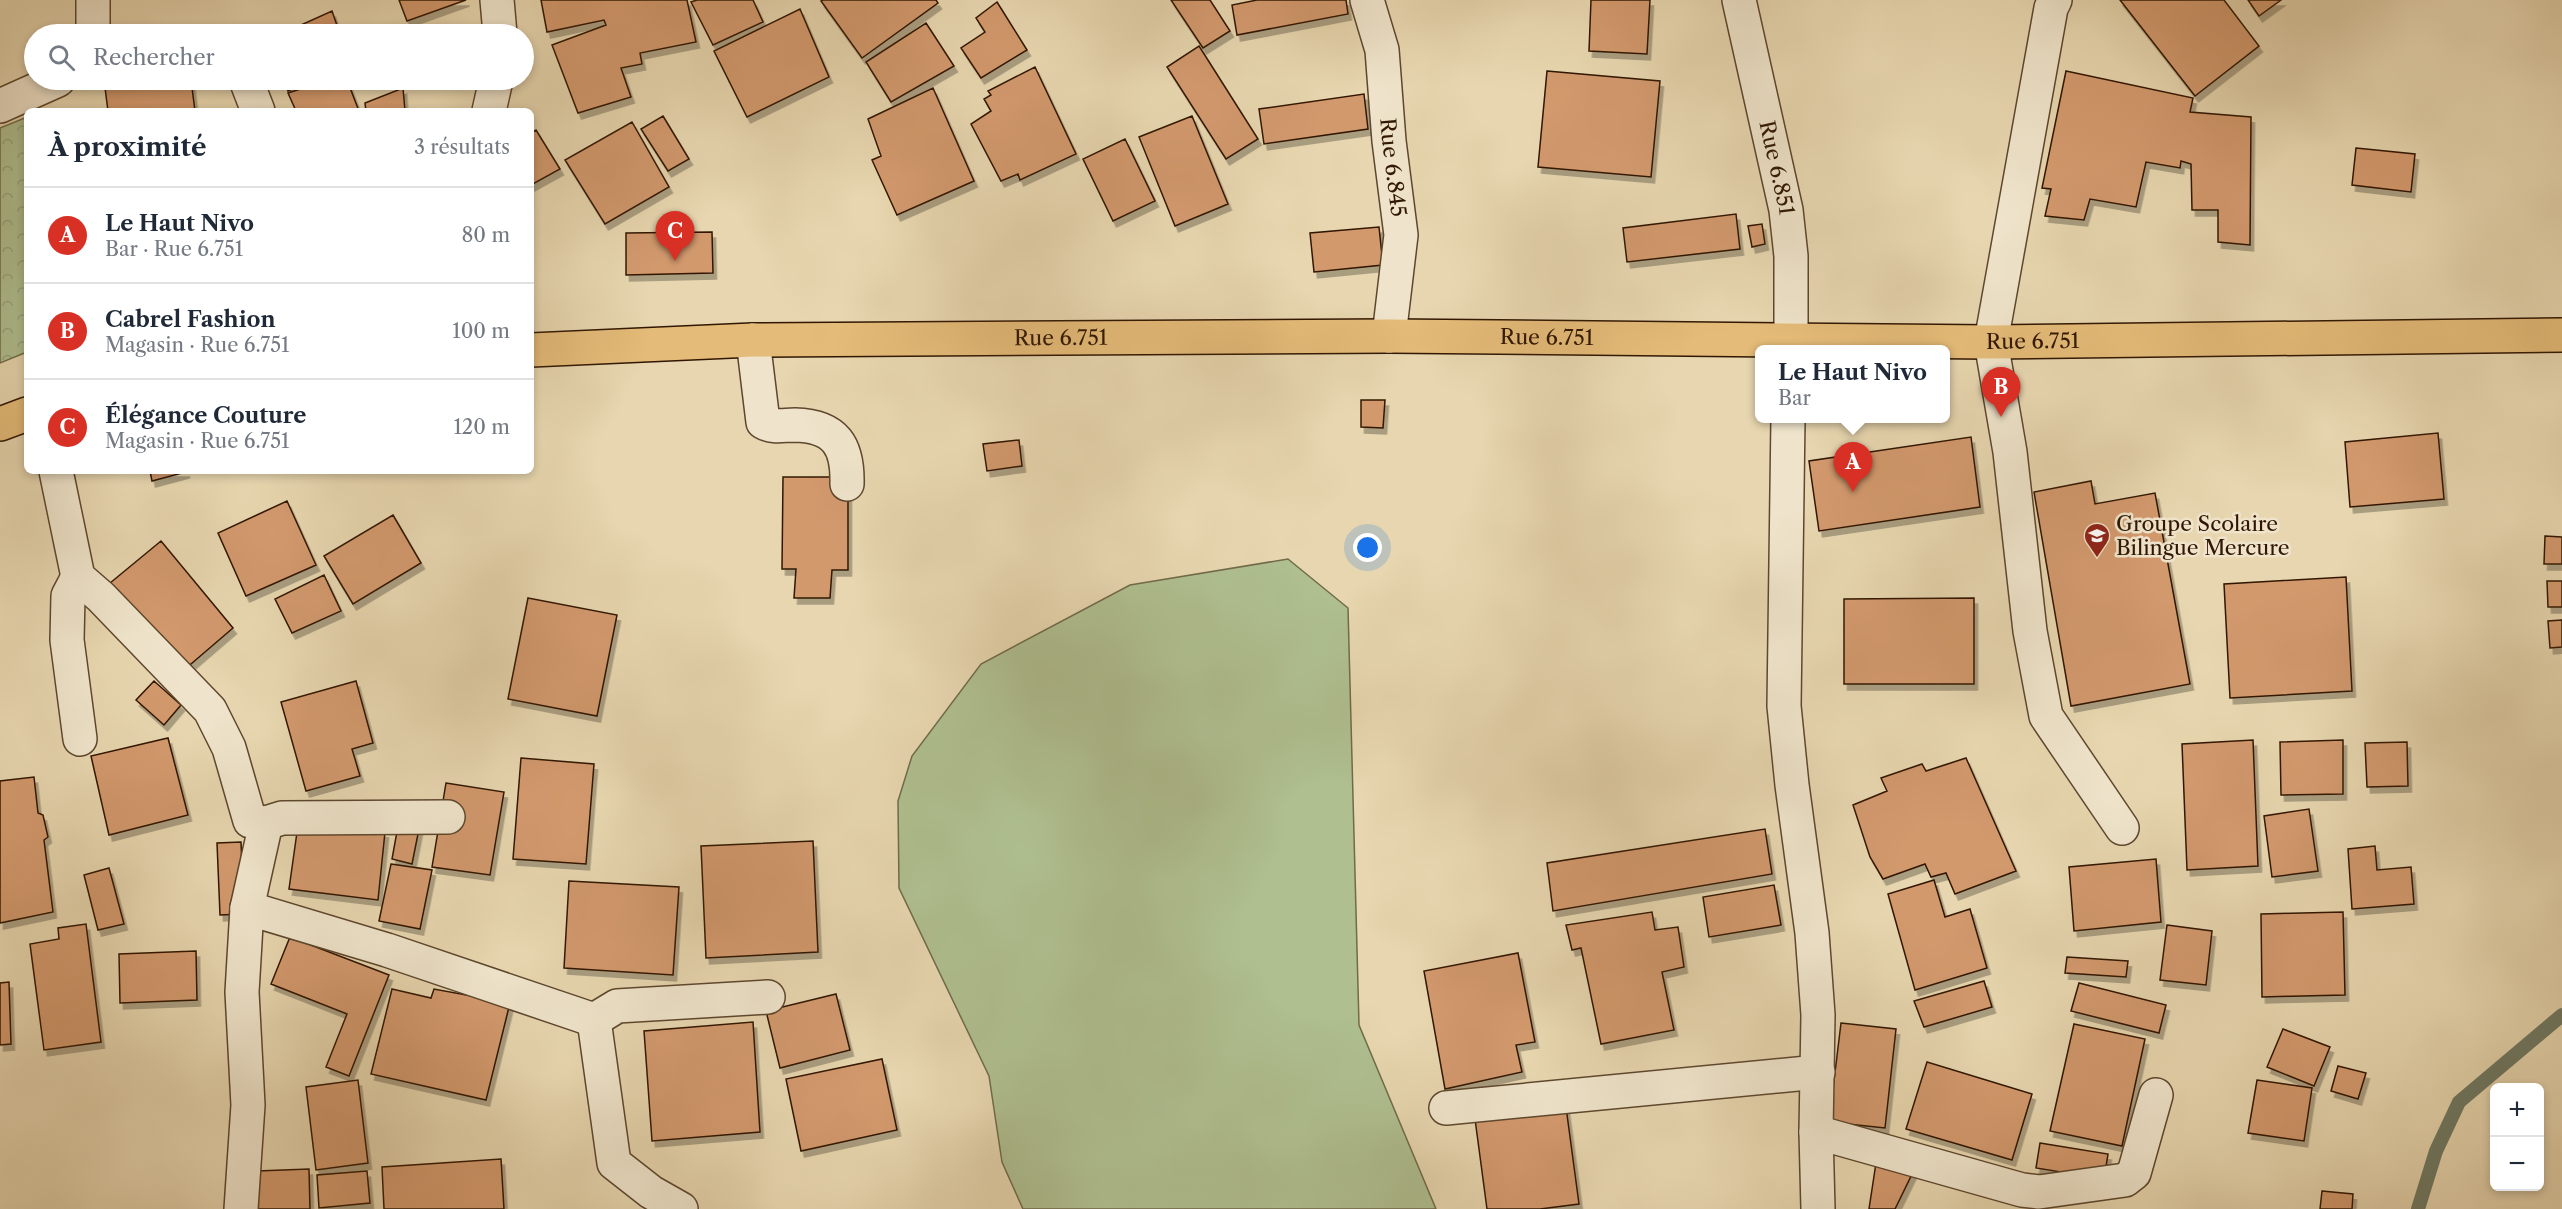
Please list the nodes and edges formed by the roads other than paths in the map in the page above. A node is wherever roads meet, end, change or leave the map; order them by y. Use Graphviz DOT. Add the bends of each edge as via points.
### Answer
graph roads {
  1 [pos="93,0"];
  2 [pos="497,0"];
  3 [pos="1367,0"];
  4 [pos="1738,0"];
  5 [pos="2055,0"];
  6 [pos="93,24"];
  7 [pos="499,24"];
  8 [pos="36,90"];
  9 [pos="250,90"];
  10 [pos="494,90"];
  11 [pos="0,106"];
  12 [pos="257,108"];
  13 [pos="490,108"];
  14 [pos="2562,335"];
  15 [pos="1389,336"];
  16 [pos="753,340"];
  17 [pos="1991,342"];
  18 [pos="1791,344"];
  19 [pos="534,350"];
  20 [pos="24,415"];
  21 [pos="1788,423"];
  22 [pos="0,424"];
  23 [pos="57,474"];
  24 [pos="847,484"];
  25 [pos="78,578"];
  26 [pos="80,739"];
  27 [pos="448,817"];
  28 [pos="266,823"];
  29 [pos="2122,828"];
  30 [pos="247,908"];
  31 [pos="768,997"];
  32 [pos="594,1020"];
  33 [pos="1818,1072"];
  34 [pos="2156,1095"];
  35 [pos="1446,1108"];
  36 [pos="1816,1132"];
  37 [pos="241,1209"];
  38 [pos="681,1209"];
  39 [pos="1818,1209"];
  1 -- 6 [label="street"];
  2 -- 7 [label="street"];
  3 -- 15 [label="street, Rue 6.845" via="1382,50 1401,235"];
  4 -- 18 [label="street, Rue 6.851" via="1786,210 1791,256"];
  5 -- 17 [label="street" via="2050,8"];
  8 -- 11 [label="street"];
  9 -- 12 [label="street"];
  10 -- 13 [label="street"];
  14 -- 17 [label="main road, Rue 6.751"];
  15 -- 16 [label="main road, Rue 6.751"];
  15 -- 18 [label="main road, Rue 6.751"];
  16 -- 19 [label="main road, Rue 6.751"];
  16 -- 24 [label="street" via="763,422 770,427 819,428 835,439 848,464"];
  17 -- 18 [label="main road, Rue 6.751"];
  17 -- 29 [label="street" via="2010,452 2030,631 2046,716"];
  20 -- 22 [label="main road"];
  21 -- 33 [label="street" via="1784,706 1812,933"];
  23 -- 25 [label="street"];
  25 -- 26 [label="street" via="68,596 67,640"];
  25 -- 28 [label="street" via="210,710 229,748 250,821"];
  27 -- 28 [label="street" via="282,818"];
  28 -- 30 [label="street"];
  30 -- 32 [label="street" via="387,950"];
  30 -- 37 [label="street" via="242,992 248,1105"];
  31 -- 32 [label="street" via="617,1006"];
  32 -- 38 [label="street" via="614,1163"];
  33 -- 35 [label="street"];
  33 -- 36 [label="street"];
  34 -- 36 [label="street" via="2134,1173 2125,1180 2039,1192"];
  36 -- 39 [label="street"];
}
